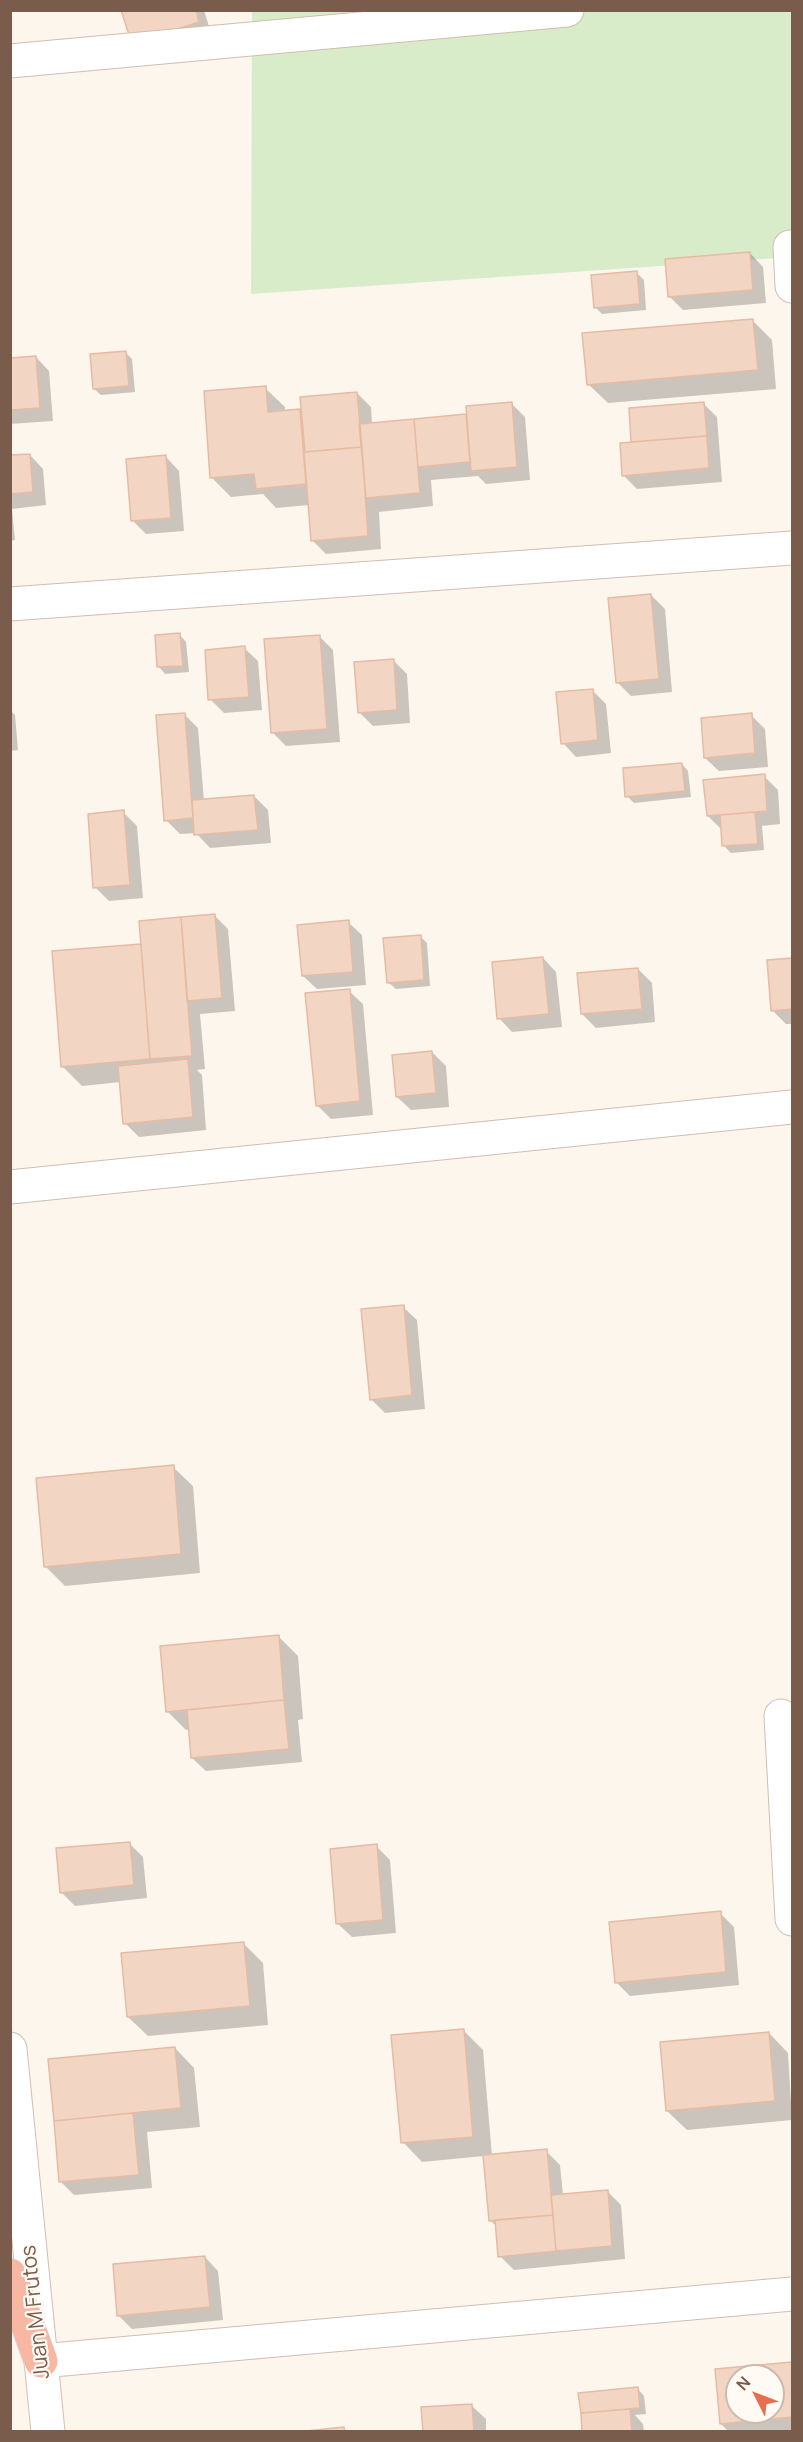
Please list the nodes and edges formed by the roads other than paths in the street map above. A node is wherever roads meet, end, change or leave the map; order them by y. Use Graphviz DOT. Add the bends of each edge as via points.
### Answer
graph roads {
  1 [pos="567,10"];
  2 [pos="10,61"];
  3 [pos="790,247"];
  4 [pos="792,286"];
  5 [pos="792,548"];
  6 [pos="10,604"];
  7 [pos="792,1107"];
  8 [pos="10,1187"];
  9 [pos="781,1716"];
  10 [pos="792,1919"];
  11 [pos="10,2049"];
  12 [pos="10,2275"];
  13 [pos="792,2294"];
  14 [pos="41,2361"];
  15 [pos="48,2432"];
  1 -- 2 [label="street"];
  3 -- 4 [label="street"];
  5 -- 6 [label="street"];
  7 -- 8 [label="street"];
  9 -- 10 [label="street"];
  11 -- 14 [label="street, Juan M Frutos"];
  12 -- 14 [label="highway"];
  13 -- 14 [label="street"];
  14 -- 15 [label="street, Juan M Frutos"];
}
